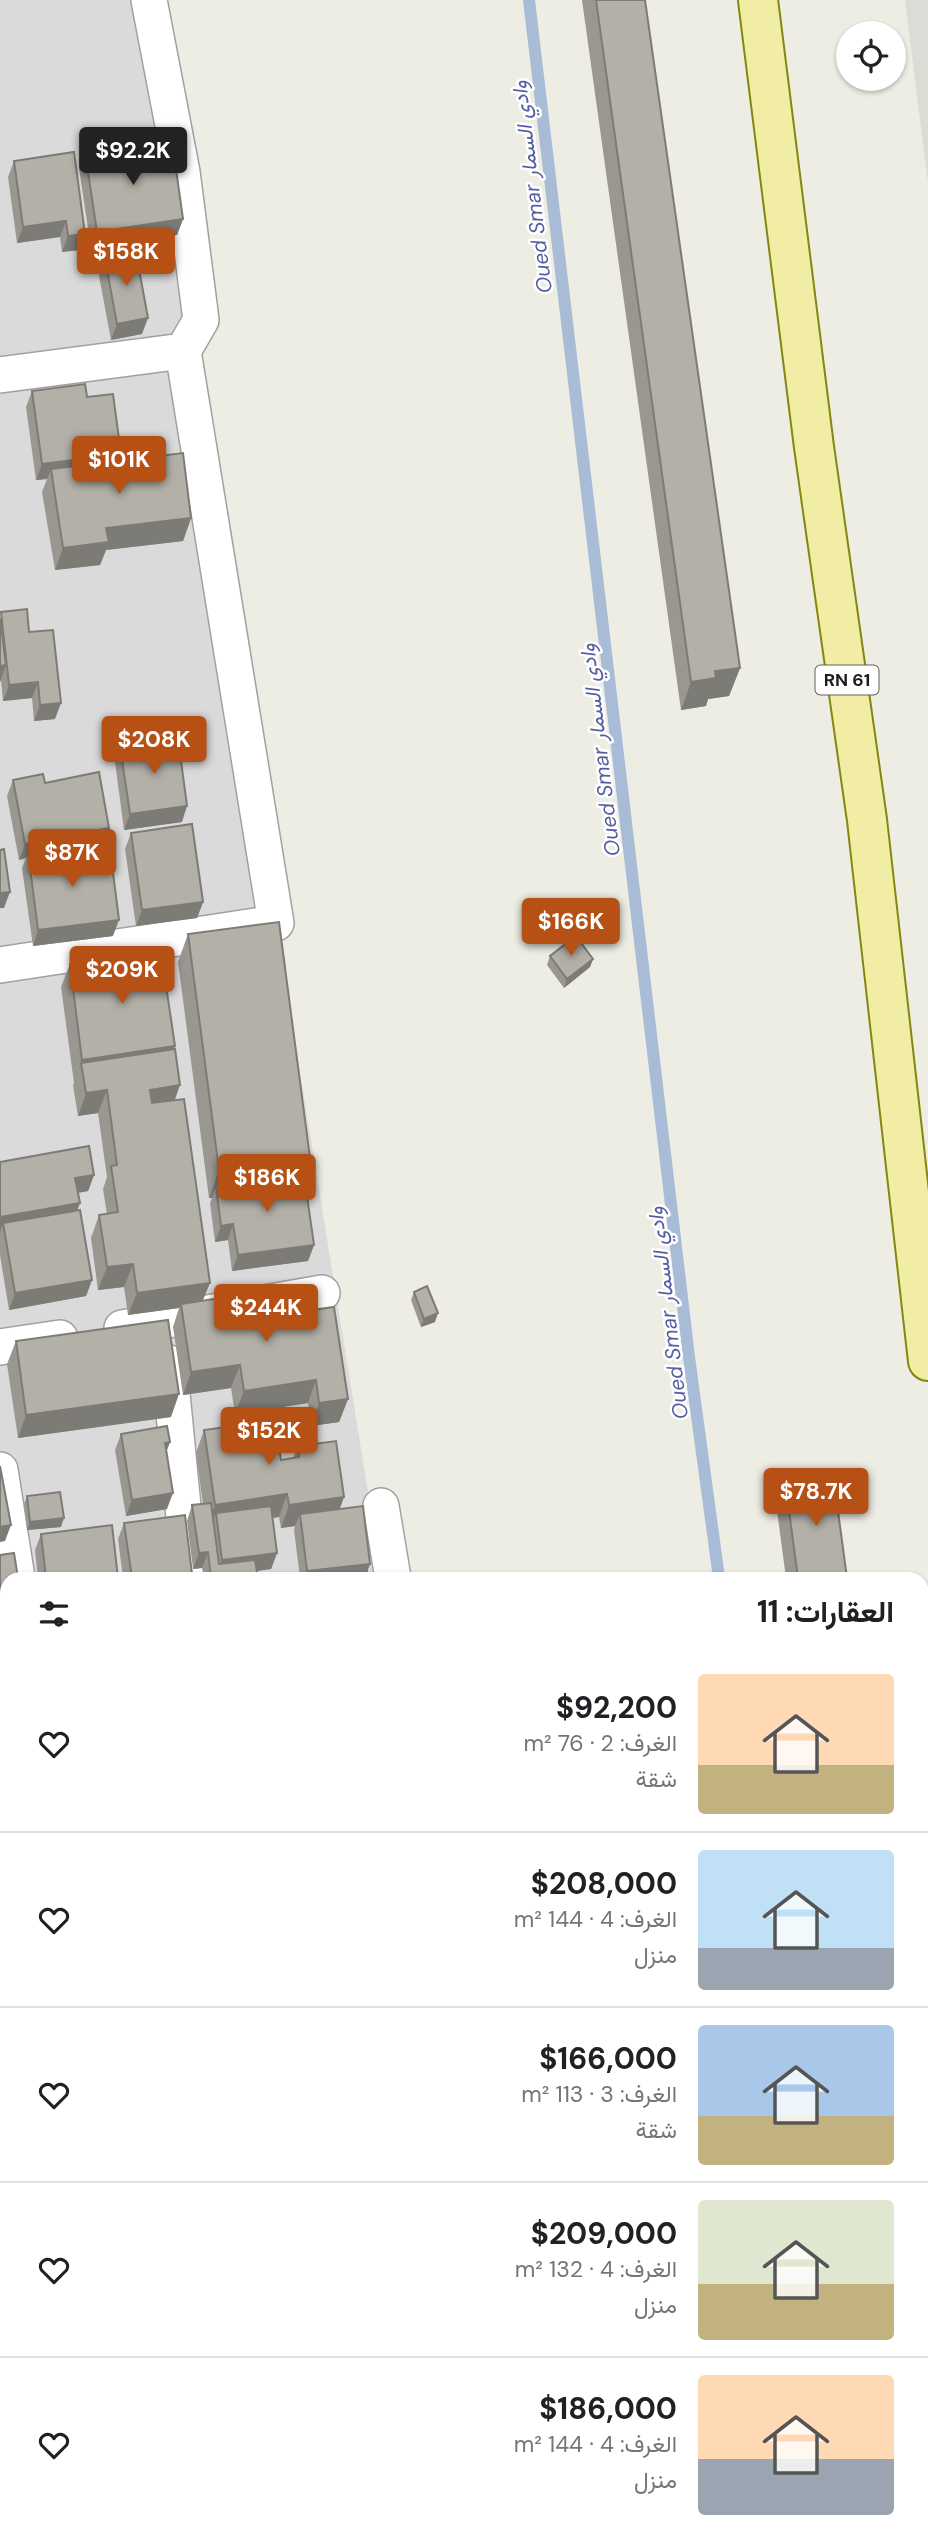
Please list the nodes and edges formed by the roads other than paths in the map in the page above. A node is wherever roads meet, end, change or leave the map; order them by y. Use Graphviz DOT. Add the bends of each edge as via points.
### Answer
graph roads {
  1 [pos="149,0"];
  2 [pos="758,0"];
  3 [pos="183,351"];
  4 [pos="0,375"];
  5 [pos="0,964"];
  6 [pos="322,1293"];
  7 [pos="165,1321"];
  8 [pos="0,1347"];
  9 [pos="928,1361"];
  10 [pos="0,1470"];
  11 [pos="381,1506"];
  12 [pos="16,1572"];
  13 [pos="189,1572"];
  14 [pos="392,1572"];
  1 -- 3 [label="street" via="182,172 201,320"];
  2 -- 9 [label="main road, RN 61" via="867,820"];
  3 -- 4 [label="street"];
  3 -- 5 [label="street" via="276,923"];
  6 -- 7 [label="street"];
  7 -- 8 [label="street"];
  7 -- 13 [label="street"];
  10 -- 12 [label="street"];
  11 -- 14 [label="street"];
}
